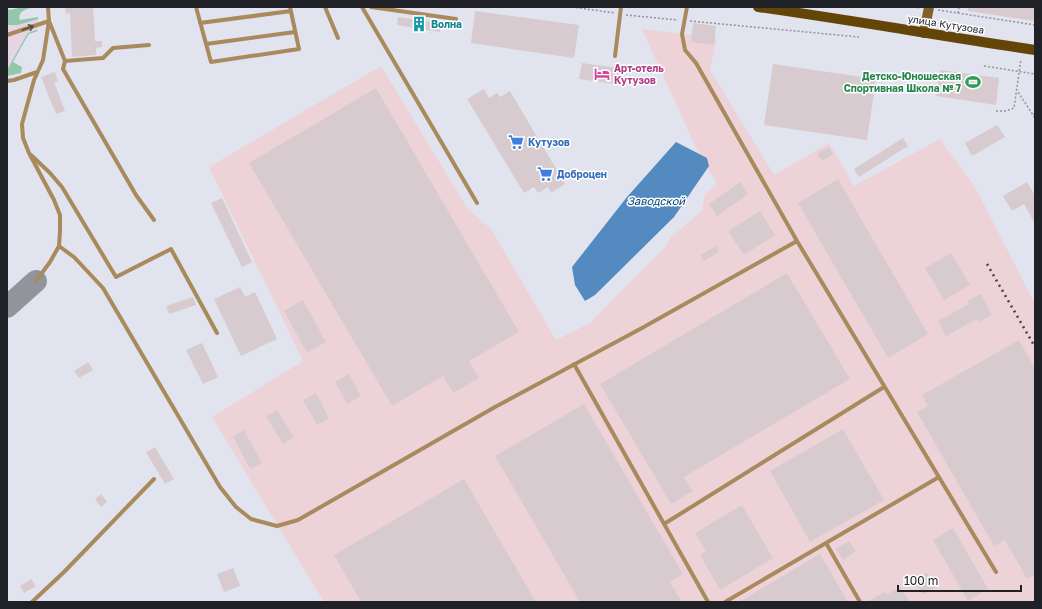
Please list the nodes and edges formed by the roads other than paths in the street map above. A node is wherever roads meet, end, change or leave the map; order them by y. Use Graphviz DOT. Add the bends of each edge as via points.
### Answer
graph roads {
  1 [pos="48,7"];
  2 [pos="196,7"];
  3 [pos="325,7"];
  4 [pos="362,7"];
  5 [pos="371,7"];
  6 [pos="622,7"];
  7 [pos="687,7"];
  8 [pos="758,7"];
  9 [pos="928,8"];
  10 [pos="291,9"];
  11 [pos="456,19"];
  12 [pos="49,21"];
  13 [pos="200,23"];
  14 [pos="295,32"];
  15 [pos="924,33"];
  16 [pos="7,35"];
  17 [pos="338,38"];
  18 [pos="206,44"];
  19 [pos="149,45"];
  20 [pos="1035,50"];
  21 [pos="615,56"];
  22 [pos="65,61"];
  23 [pos="37,72"];
  24 [pos="7,81"];
  25 [pos="28,153"];
  26 [pos="477,203"];
  27 [pos="154,220"];
  28 [pos="797,241"];
  29 [pos="58,246"];
  30 [pos="36,281"];
  31 [pos="217,333"];
  32 [pos="574,364"];
  33 [pos="884,387"];
  34 [pos="939,477"];
  35 [pos="154,479"];
  36 [pos="664,524"];
  37 [pos="826,543"];
  38 [pos="996,572"];
  39 [pos="32,602"];
  40 [pos="708,602"];
  41 [pos="725,602"];
  42 [pos="860,602"];
  1 -- 12 [label="lane"];
  2 -- 13 [label="lane"];
  3 -- 17 [label="lane"];
  4 -- 26 [label="lane"];
  5 -- 11 [label="lane"];
  6 -- 21 [label="lane"];
  7 -- 28 [label="lane" via="682,34 685,50 696,63"];
  8 -- 15 [label="main road, улица Кутузова"];
  9 -- 15 [label="main road"];
  10 -- 13 [label="lane"];
  10 -- 14 [label="lane"];
  16 -- 12 [label="lane, one-way"];
  12 -- 22 [label="lane"];
  12 -- 23 [label="lane" via="43,60"];
  13 -- 18 [label="lane"];
  14 -- 18 [label="lane"];
  14 -- 18 [label="lane" via="299,49 211,62"];
  15 -- 20 [label="main road, улица Кутузова"];
  19 -- 22 [label="lane" via="113,48 103,58"];
  22 -- 27 [label="lane" via="62,69 136,195"];
  23 -- 24 [label="lane"];
  23 -- 25 [label="lane" via="22,124"];
  25 -- 29 [label="lane" via="60,215"];
  25 -- 31 [label="lane" via="62,187 116,277 172,249"];
  28 -- 32 [label="lane"];
  28 -- 33 [label="lane"];
  29 -- 30 [label="lane"];
  29 -- 32 [label="lane" via="74,257 103,288 220,487 236,507 251,519 277,526 298,520"];
  32 -- 36 [label="lane"];
  33 -- 34 [label="lane"];
  33 -- 36 [label="lane"];
  34 -- 37 [label="lane"];
  34 -- 38 [label="lane"];
  35 -- 39 [label="lane"];
  36 -- 40 [label="lane"];
  37 -- 41 [label="lane"];
  37 -- 42 [label="lane"];
}
